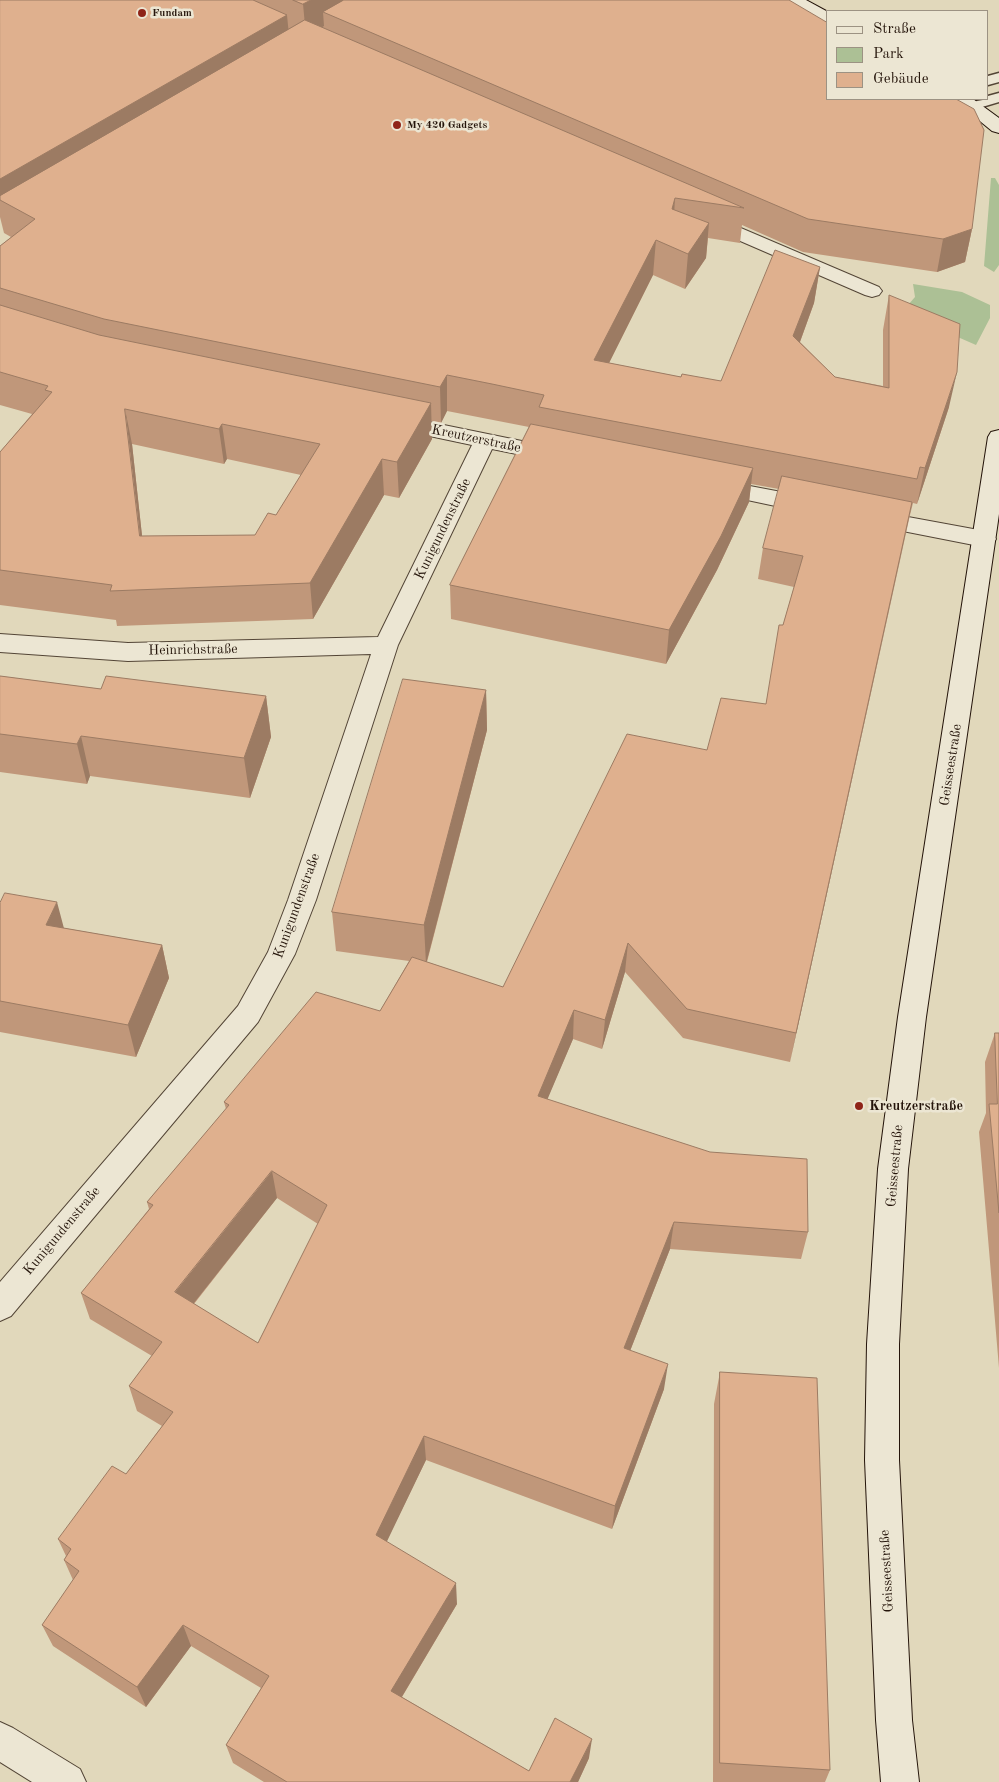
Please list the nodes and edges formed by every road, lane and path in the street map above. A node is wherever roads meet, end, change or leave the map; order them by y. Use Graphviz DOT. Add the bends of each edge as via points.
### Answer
graph roads {
  1 [pos="794,0"];
  2 [pos="826,19"];
  3 [pos="980,100"];
  4 [pos="967,102"];
  5 [pos="999,127"];
  6 [pos="694,214"];
  7 [pos="872,291"];
  8 [pos="378,419"];
  9 [pos="999,438"];
  10 [pos="485,441"];
  11 [pos="581,460"];
  12 [pos="696,483"];
  13 [pos="984,540"];
  14 [pos="0,643"];
  15 [pos="386,644"];
  16 [pos="0,1306"];
  17 [pos="0,1741"];
  18 [pos="67,1782"];
  19 [pos="900,1782"];
  1 -- 2 [label="street"];
  3 -- 4 [label="lane"];
  4 -- 5 [label="street"];
  6 -- 7 [label="street"];
  8 -- 10 [label="street, Kreutzerstraße"];
  9 -- 13 [label="street, Geisseestraße"];
  10 -- 11 [label="street, Kreutzerstraße"];
  10 -- 15 [label="street, Kunigundenstraße"];
  12 -- 13 [label="street"];
  13 -- 19 [label="street, Geisseestraße" via="912,1016 893,1169 883,1344 882,1460 894,1720"];
  14 -- 15 [label="street, Heinrichstraße" via="128,652"];
  15 -- 16 [label="street, Kunigundenstraße" via="298,909 281,954 248,1014"];
  17 -- 18 [label="street"];
}
